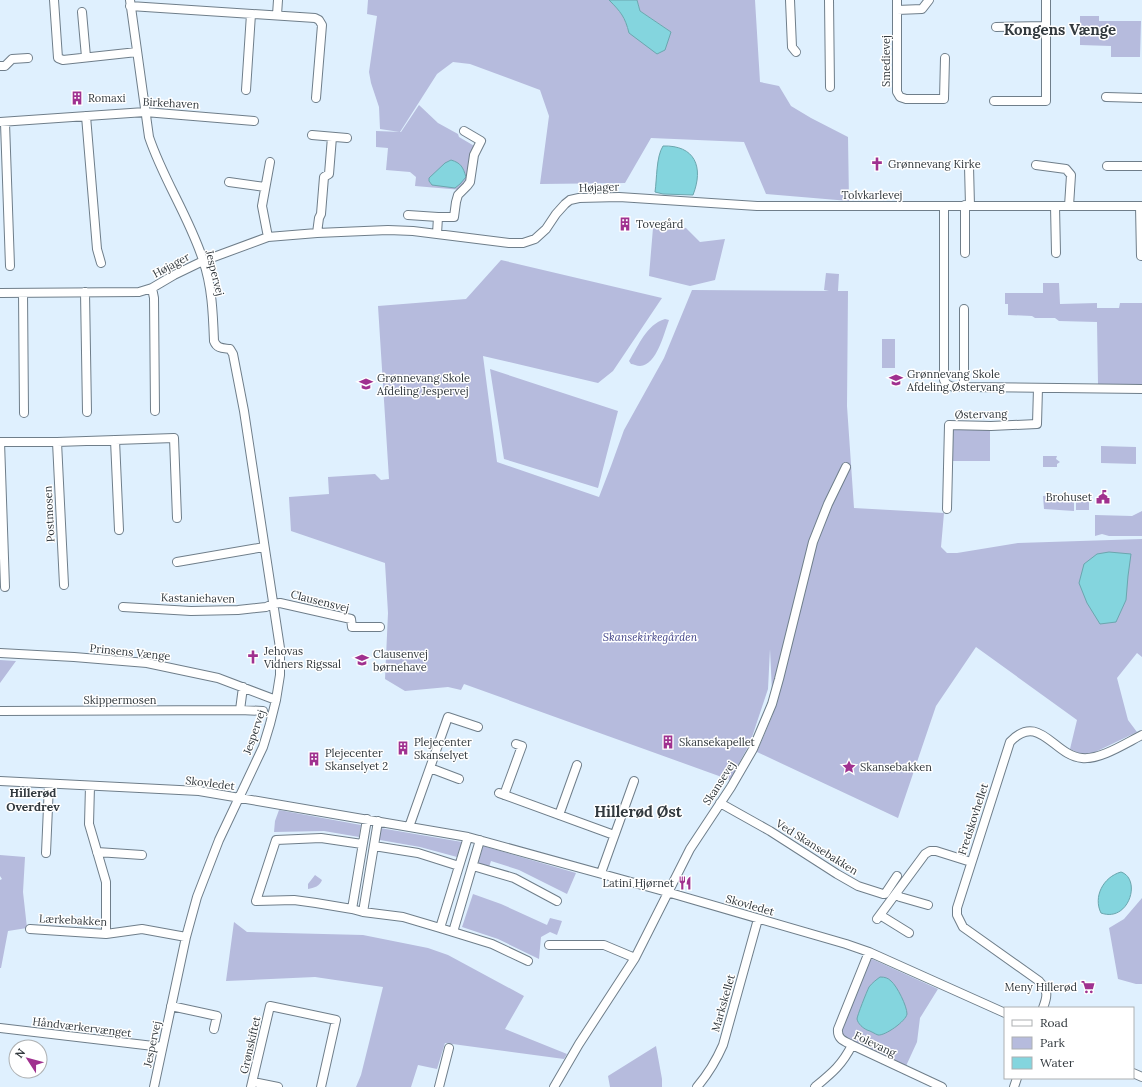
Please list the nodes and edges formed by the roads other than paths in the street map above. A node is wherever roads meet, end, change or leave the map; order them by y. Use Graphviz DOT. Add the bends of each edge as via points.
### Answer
graph roads {
  1 [pos="54,0"];
  2 [pos="278,0"];
  3 [pos="790,0"];
  4 [pos="829,0"];
  5 [pos="897,0"];
  6 [pos="929,0"];
  7 [pos="1046,0"];
  8 [pos="130,3"];
  9 [pos="897,10"];
  10 [pos="82,12"];
  11 [pos="251,14"];
  12 [pos="277,15"];
  13 [pos="1046,26"];
  14 [pos="996,27"];
  15 [pos="137,52"];
  16 [pos="796,52"];
  17 [pos="86,57"];
  18 [pos="28,58"];
  19 [pos="945,58"];
  20 [pos="0,66"];
  21 [pos="830,87"];
  22 [pos="246,90"];
  23 [pos="1106,97"];
  24 [pos="316,98"];
  25 [pos="1142,98"];
  26 [pos="994,101"];
  27 [pos="145,112"];
  28 [pos="86,116"];
  29 [pos="254,121"];
  30 [pos="2,122"];
  31 [pos="464,131"];
  32 [pos="312,135"];
  33 [pos="332,137"];
  34 [pos="347,138"];
  35 [pos="270,162"];
  36 [pos="1036,165"];
  37 [pos="969,166"];
  38 [pos="1107,166"];
  39 [pos="1142,166"];
  40 [pos="229,182"];
  41 [pos="265,186"];
  42 [pos="757,206"];
  43 [pos="944,206"];
  44 [pos="968,206"];
  45 [pos="1055,206"];
  46 [pos="1069,206"];
  47 [pos="1141,206"];
  48 [pos="408,215"];
  49 [pos="438,217"];
  50 [pos="317,233"];
  51 [pos="437,234"];
  52 [pos="268,237"];
  53 [pos="965,253"];
  54 [pos="1056,253"];
  55 [pos="1141,256"];
  56 [pos="203,261"];
  57 [pos="101,263"];
  58 [pos="10,266"];
  59 [pos="152,288"];
  60 [pos="85,292"];
  61 [pos="0,293"];
  62 [pos="23,293"];
  63 [pos="964,309"];
  64 [pos="964,387"];
  65 [pos="1038,388"];
  66 [pos="1142,389"];
  67 [pos="155,411"];
  68 [pos="87,412"];
  69 [pos="24,413"];
  70 [pos="114,440"];
  71 [pos="0,442"];
  72 [pos="57,442"];
  73 [pos="846,467"];
  74 [pos="947,509"];
  75 [pos="177,518"];
  76 [pos="119,530"];
  77 [pos="264,547"];
  78 [pos="177,562"];
  79 [pos="64,585"];
  80 [pos="5,587"];
  81 [pos="273,604"];
  82 [pos="123,607"];
  83 [pos="380,627"];
  84 [pos="0,654"];
  85 [pos="243,687"];
  86 [pos="276,700"];
  87 [pos="240,710"];
  88 [pos="263,711"];
  89 [pos="0,712"];
  90 [pos="478,727"];
  91 [pos="1142,735"];
  92 [pos="516,744"];
  93 [pos="577,765"];
  94 [pos="430,768"];
  95 [pos="459,779"];
  96 [pos="0,781"];
  97 [pos="634,781"];
  98 [pos="49,784"];
  99 [pos="90,786"];
  100 [pos="238,798"];
  101 [pos="720,803"];
  102 [pos="559,815"];
  103 [pos="367,819"];
  104 [pos="378,821"];
  105 [pos="409,827"];
  106 [pos="614,835"];
  107 [pos="468,837"];
  108 [pos="480,840"];
  109 [pos="362,844"];
  110 [pos="374,846"];
  111 [pos="97,852"];
  112 [pos="46,853"];
  113 [pos="142,855"];
  114 [pos="971,862"];
  115 [pos="459,866"];
  116 [pos="473,866"];
  117 [pos="601,873"];
  118 [pos="897,876"];
  119 [pos="669,892"];
  120 [pos="896,894"];
  121 [pos="557,901"];
  122 [pos="928,905"];
  123 [pos="352,909"];
  124 [pos="363,912"];
  125 [pos="758,919"];
  126 [pos="440,928"];
  127 [pos="30,929"];
  128 [pos="453,932"];
  129 [pos="908,933"];
  130 [pos="106,934"];
  131 [pos="186,937"];
  132 [pos="549,945"];
  133 [pos="869,952"];
  134 [pos="635,958"];
  135 [pos="528,961"];
  136 [pos="171,1006"];
  137 [pos="1043,1007"];
  138 [pos="1004,1012"];
  139 [pos="0,1028"];
  140 [pos="214,1029"];
  141 [pos="852,1045"];
  142 [pos="162,1047"];
  143 [pos="450,1048"];
  144 [pos="252,1084"];
  145 [pos="154,1087"];
  146 [pos="278,1087"];
  147 [pos="321,1087"];
  148 [pos="439,1087"];
  149 [pos="554,1087"];
  150 [pos="697,1087"];
  151 [pos="815,1087"];
  152 [pos="942,1087"];
  1 -- 17 [label="street" via="58,58 63,60"];
  2 -- 12 [label="street"];
  3 -- 16 [label="street" via="792,47"];
  4 -- 21 [label="street"];
  5 -- 9 [label="street, Smedievej"];
  6 -- 9 [label="street" via="922,9"];
  7 -- 13 [label="street"];
  8 -- 11 [label="street"];
  8 -- 15 [label="street, Jespervej"];
  9 -- 19 [label="street, Smedievej" via="897,92 900,97 944,100"];
  10 -- 17 [label="street"];
  11 -- 12 [label="street"];
  11 -- 22 [label="street"];
  12 -- 24 [label="street" via="315,18 321,22"];
  13 -- 14 [label="street"];
  13 -- 26 [label="street" via="1046,101"];
  15 -- 17 [label="street"];
  15 -- 27 [label="street, Jespervej"];
  18 -- 20 [label="street" via="12,59 5,66"];
  23 -- 25 [label="street"];
  27 -- 28 [label="street, Birkehaven"];
  27 -- 29 [label="street, Birkehaven"];
  27 -- 56 [label="street, Jespervej" via="155,156 187,220"];
  28 -- 30 [label="street, Birkehaven"];
  28 -- 57 [label="street" via="97,249"];
  30 -- 58 [label="street, Birkehaven"];
  31 -- 49 [label="street" via="481,141 474,155 470,182 458,195 454,217"];
  32 -- 33 [label="street"];
  33 -- 34 [label="street"];
  33 -- 50 [label="street" via="329,174 324,177"];
  35 -- 41 [label="street"];
  36 -- 46 [label="street" via="1066,169 1071,174"];
  37 -- 44 [label="street"];
  38 -- 39 [label="street"];
  40 -- 41 [label="street"];
  41 -- 52 [label="street" via="262,206"];
  42 -- 43 [label="street, Tolvkarlevej"];
  42 -- 51 [label="street, Højager" via="619,197 579,198 565,204 546,229 523,243"];
  43 -- 44 [label="street, Tolvkarlevej"];
  43 -- 64 [label="street" via="944,380 950,386"];
  44 -- 45 [label="street, Tolvkarlevej"];
  44 -- 53 [label="street"];
  45 -- 46 [label="street, Tolvkarlevej"];
  45 -- 54 [label="street"];
  46 -- 47 [label="street, Tolvkarlevej"];
  47 -- 55 [label="street, Tolvkarlevej"];
  48 -- 49 [label="street"];
  49 -- 51 [label="street"];
  50 -- 51 [label="street, Højager" via="388,230"];
  50 -- 52 [label="street, Højager"];
  52 -- 56 [label="street, Højager"];
  56 -- 59 [label="street, Højager"];
  56 -- 77 [label="street, Jespervej" via="210,292 214,342 219,348 230,349 236,368"];
  59 -- 60 [label="street, Højager" via="139,292"];
  59 -- 67 [label="street, Højager"];
  60 -- 62 [label="street, Højager"];
  60 -- 68 [label="street"];
  61 -- 62 [label="street, Højager"];
  62 -- 69 [label="street"];
  63 -- 64 [label="street"];
  64 -- 65 [label="street"];
  65 -- 66 [label="street"];
  65 -- 74 [label="street, Østervang" via="1037,424 949,425"];
  70 -- 72 [label="street"];
  70 -- 75 [label="street" via="174,438"];
  70 -- 76 [label="street"];
  71 -- 72 [label="street"];
  71 -- 80 [label="street"];
  72 -- 79 [label="street, Postmosen"];
  73 -- 101 [label="street, Skansevej" via="813,542 769,710 750,755"];
  77 -- 78 [label="street"];
  77 -- 81 [label="street, Jespervej"];
  81 -- 82 [label="street, Kastaniehaven" via="238,610"];
  81 -- 83 [label="street, Clausensvej" via="280,603 351,619 352,627"];
  81 -- 86 [label="street, Jespervej" via="280,648 280,675"];
  84 -- 85 [label="street, Prinsens Vænge" via="147,662 218,678"];
  85 -- 86 [label="street, Prinsens Vænge"];
  85 -- 87 [label="street"];
  86 -- 100 [label="street, Jespervej" via="263,746"];
  87 -- 88 [label="street, Skippermosen"];
  87 -- 89 [label="street, Skippermosen"];
  90 -- 94 [label="street" via="448,717"];
  91 -- 114 [label="street, Fredskovhellet" via="1102,755 1087,758 1073,756 1040,733 1023,732 1016,736 1010,742"];
  92 -- 102 [label="street" via="522,746 502,794"];
  93 -- 102 [label="street"];
  94 -- 95 [label="street"];
  94 -- 105 [label="street"];
  96 -- 98 [label="street, Skovledet"];
  97 -- 106 [label="street"];
  98 -- 99 [label="street, Skovledet"];
  98 -- 112 [label="street"];
  99 -- 100 [label="street, Skovledet" via="199,791"];
  99 -- 111 [label="street" via="89,824"];
  100 -- 103 [label="street, Skovledet"];
  100 -- 131 [label="street, Jespervej" via="204,878"];
  101 -- 118 [label="street, Ved Skansebakken" via="858,886 885,894"];
  101 -- 119 [label="street, Skansevej" via="690,850"];
  102 -- 106 [label="street"];
  103 -- 104 [label="street, Skovledet"];
  103 -- 109 [label="street"];
  104 -- 105 [label="street, Skovledet"];
  104 -- 110 [label="street"];
  105 -- 107 [label="street, Skovledet"];
  106 -- 117 [label="street"];
  107 -- 108 [label="street, Skovledet"];
  107 -- 115 [label="street"];
  108 -- 116 [label="street"];
  108 -- 117 [label="street, Skovledet"];
  109 -- 123 [label="street"];
  109 -- 123 [label="street" via="321,838 276,840 256,901 294,900"];
  110 -- 115 [label="street" via="418,853"];
  110 -- 124 [label="street"];
  111 -- 113 [label="street"];
  111 -- 130 [label="street" via="106,882"];
  114 -- 120 [label="street" via="930,851 924,854"];
  114 -- 137 [label="street, Fredskovhellet" via="957,908 959,921 963,927 1045,987 1047,998"];
  115 -- 126 [label="street"];
  116 -- 121 [label="street" via="514,878"];
  116 -- 128 [label="street"];
  117 -- 119 [label="street, Skovledet"];
  119 -- 125 [label="street, Skovledet"];
  119 -- 134 [label="street, Skansevej"];
  120 -- 122 [label="street"];
  120 -- 129 [label="street" via="879,917"];
  123 -- 124 [label="street"];
  124 -- 126 [label="street" via="403,917"];
  125 -- 133 [label="street, Skovledet"];
  125 -- 150 [label="street, Markskellet" via="723,1045 716,1061"];
  126 -- 128 [label="street"];
  127 -- 130 [label="street, Lærkebakken"];
  128 -- 135 [label="street" via="492,944"];
  130 -- 131 [label="street, Lærkebakken" via="142,929"];
  131 -- 136 [label="street, Jespervej"];
  132 -- 134 [label="street" via="604,945"];
  133 -- 138 [label="street, Skovledet"];
  133 -- 141 [label="street, Folevang" via="838,1029 840,1039"];
  134 -- 149 [label="street, Skansevej"];
  136 -- 140 [label="street" via="217,1016"];
  136 -- 142 [label="street, Jespervej"];
  139 -- 142 [label="street, Håndværkervænget"];
  141 -- 151 [label="street" via="838,1068"];
  141 -- 152 [label="street, Folevang"];
  142 -- 145 [label="street, Jespervej"];
  143 -- 148 [label="street"];
  144 -- 146 [label="street, Grønskiftet"];
  144 -- 147 [label="street, Grønskiftet" via="270,1006 336,1020"];
}
